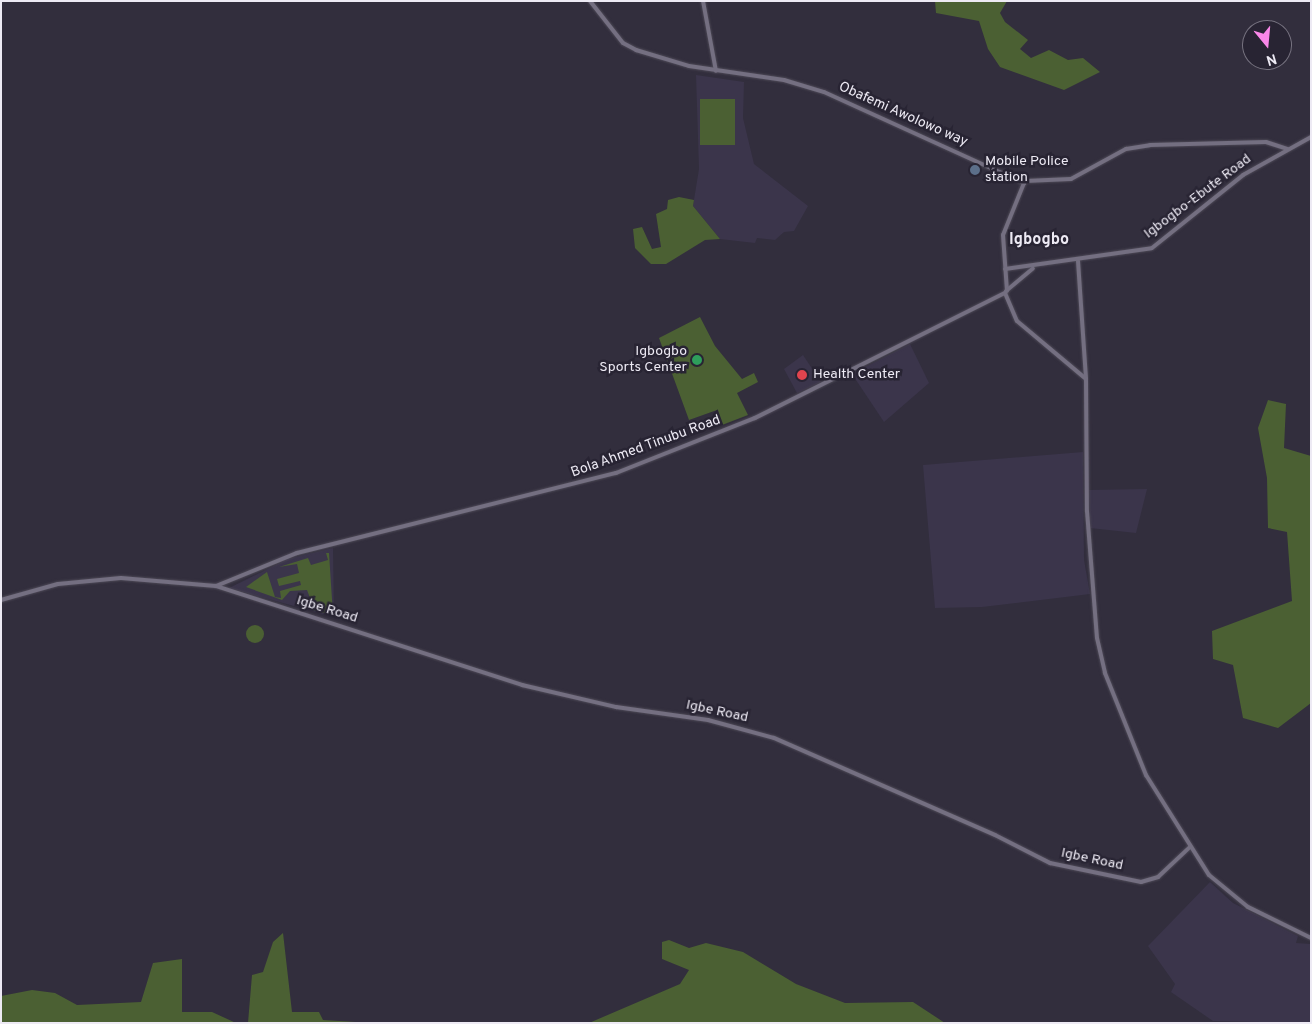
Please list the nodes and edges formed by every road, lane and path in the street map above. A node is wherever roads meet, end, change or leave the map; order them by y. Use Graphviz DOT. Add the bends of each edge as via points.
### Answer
graph roads {
  1 [pos="590,1"];
  2 [pos="703,1"];
  3 [pos="716,71"];
  4 [pos="1311,137"];
  5 [pos="1288,149"];
  6 [pos="1025,181"];
  7 [pos="1078,261"];
  8 [pos="1034,267"];
  9 [pos="1005,269"];
  10 [pos="1006,292"];
  11 [pos="1086,379"];
  12 [pos="216,586"];
  13 [pos="1,600"];
  14 [pos="1190,847"];
  15 [pos="1311,938"];
  1 -- 3 [label="main road" via="628,47"];
  2 -- 3 [label="main road"];
  3 -- 9 [label="main road, Obafemi Awolowo way" via="784,80 824,92 1024,182 1003,233"];
  4 -- 5 [label="main road, Igbogbo-Ebute Road"];
  5 -- 6 [label="main road" via="1266,142 1150,145 1126,149 1071,178"];
  5 -- 7 [label="main road, Igbogbo-Ebute Road" via="1243,176 1152,248"];
  7 -- 8 [label="main road, Igbogbo-Ebute Road"];
  7 -- 11 [label="main road"];
  8 -- 9 [label="main road, Igbogbo-Ebute Road"];
  8 -- 10 [label="main road"];
  9 -- 10 [label="main road, Obafemi Awolowo way"];
  10 -- 11 [label="main road, Obafemi Awolowo way" via="1017,321"];
  10 -- 12 [label="main road, Bola Ahmed Tinubu Road" via="755,418 616,473 297,552"];
  11 -- 14 [label="main road" via="1087,511 1099,653 1146,775"];
  12 -- 13 [label="main road" via="121,578 58,584"];
  12 -- 14 [label="main road, Igbe Road" via="522,685 616,707 708,720 774,738 995,835 1050,863 1141,882 1158,877"];
  14 -- 15 [label="main road" via="1209,876 1233,898"];
}
